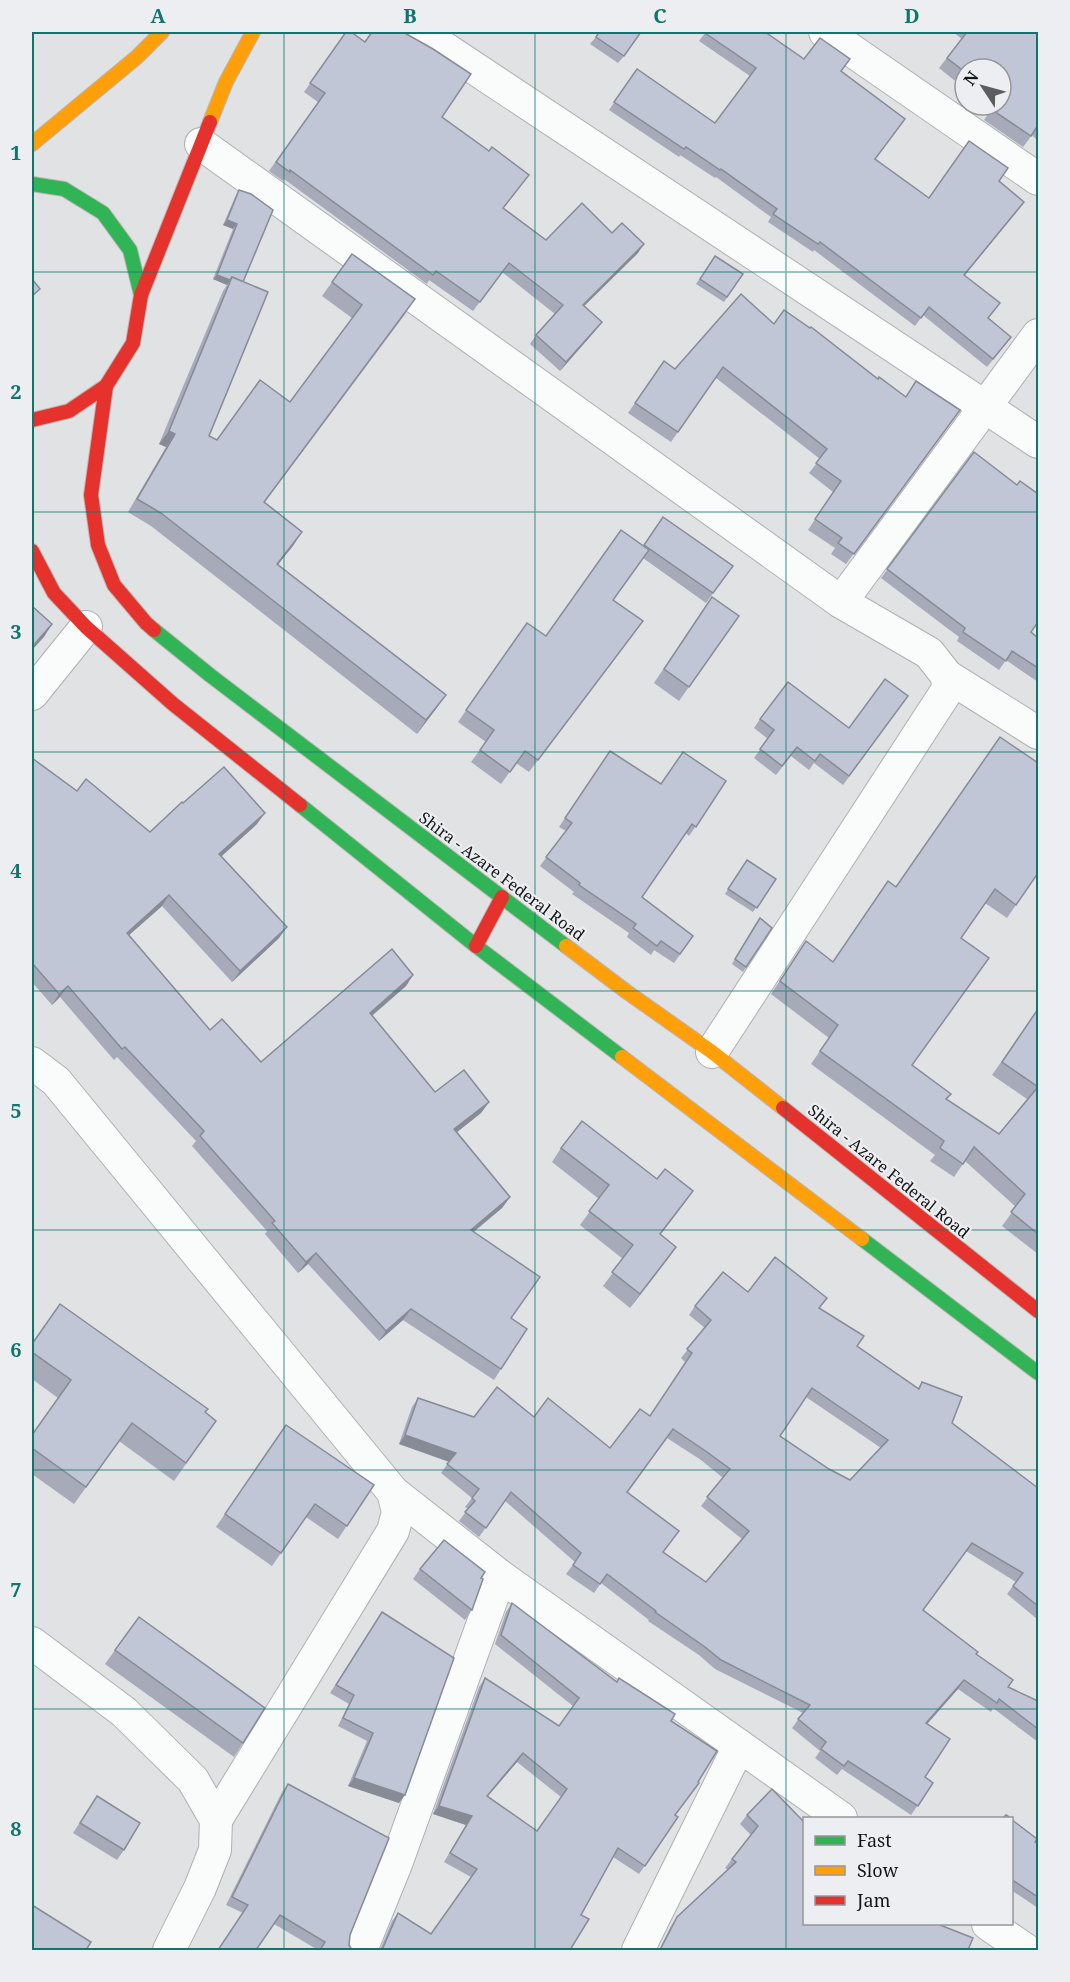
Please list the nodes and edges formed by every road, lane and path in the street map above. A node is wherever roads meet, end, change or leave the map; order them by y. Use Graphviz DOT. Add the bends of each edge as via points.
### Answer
graph roads {
  1 [pos="162,32"];
  2 [pos="253,32"];
  3 [pos="420,32"];
  4 [pos="825,32"];
  5 [pos="32,144"];
  6 [pos="201,144"];
  7 [pos="1038,179"];
  8 [pos="32,184"];
  9 [pos="141,294"];
  10 [pos="1038,335"];
  11 [pos="106,386"];
  12 [pos="984,407"];
  13 [pos="32,420"];
  14 [pos="1038,442"];
  15 [pos="32,550"];
  16 [pos="841,602"];
  17 [pos="86,627"];
  18 [pos="947,676"];
  19 [pos="32,694"];
  20 [pos="1038,733"];
  21 [pos="502,897"];
  22 [pos="477,946"];
  23 [pos="712,1052"];
  24 [pos="32,1063"];
  25 [pos="1038,1311"];
  26 [pos="1038,1373"];
  27 [pos="393,1492"];
  28 [pos="500,1576"];
  29 [pos="32,1643"];
  30 [pos="739,1746"];
  31 [pos="840,1817"];
  32 [pos="216,1820"];
  33 [pos="991,1925"];
  34 [pos="169,1950"];
  35 [pos="361,1950"];
  36 [pos="638,1950"];
  37 [pos="1026,1950"];
  1 -- 5 [label="main road"];
  2 -- 6 [label="main road" via="226,82"];
  3 -- 12 [label="street"];
  4 -- 7 [label="street"];
  6 -- 9 [label="main road"];
  6 -- 16 [label="street"];
  8 -- 9 [label="main road" via="64,189 103,213 130,250"];
  9 -- 11 [label="main road" via="133,343"];
  10 -- 12 [label="street"];
  11 -- 13 [label="main road" via="69,411"];
  11 -- 21 [label="main road, Shira - Azare Federal Road" via="91,495 98,545 114,585 146,622 203,669"];
  12 -- 14 [label="street"];
  12 -- 16 [label="street"];
  15 -- 17 [label="main road" via="54,593"];
  16 -- 18 [label="street" via="929,653"];
  17 -- 19 [label="street"];
  17 -- 22 [label="main road" via="173,704"];
  18 -- 20 [label="street"];
  18 -- 23 [label="street" via="948,689"];
  21 -- 22 [label="main road"];
  21 -- 23 [label="main road, Shira - Azare Federal Road"];
  22 -- 26 [label="main road"];
  23 -- 25 [label="main road, Shira - Azare Federal Road"];
  24 -- 27 [label="street" via="56,1081"];
  27 -- 28 [label="street"];
  27 -- 32 [label="street" via="398,1512 393,1531"];
  28 -- 30 [label="street"];
  28 -- 35 [label="street"];
  29 -- 32 [label="street" via="124,1712 193,1780"];
  30 -- 31 [label="street"];
  30 -- 36 [label="street"];
  32 -- 34 [label="street" via="215,1850"];
  33 -- 37 [label="street"];
}
